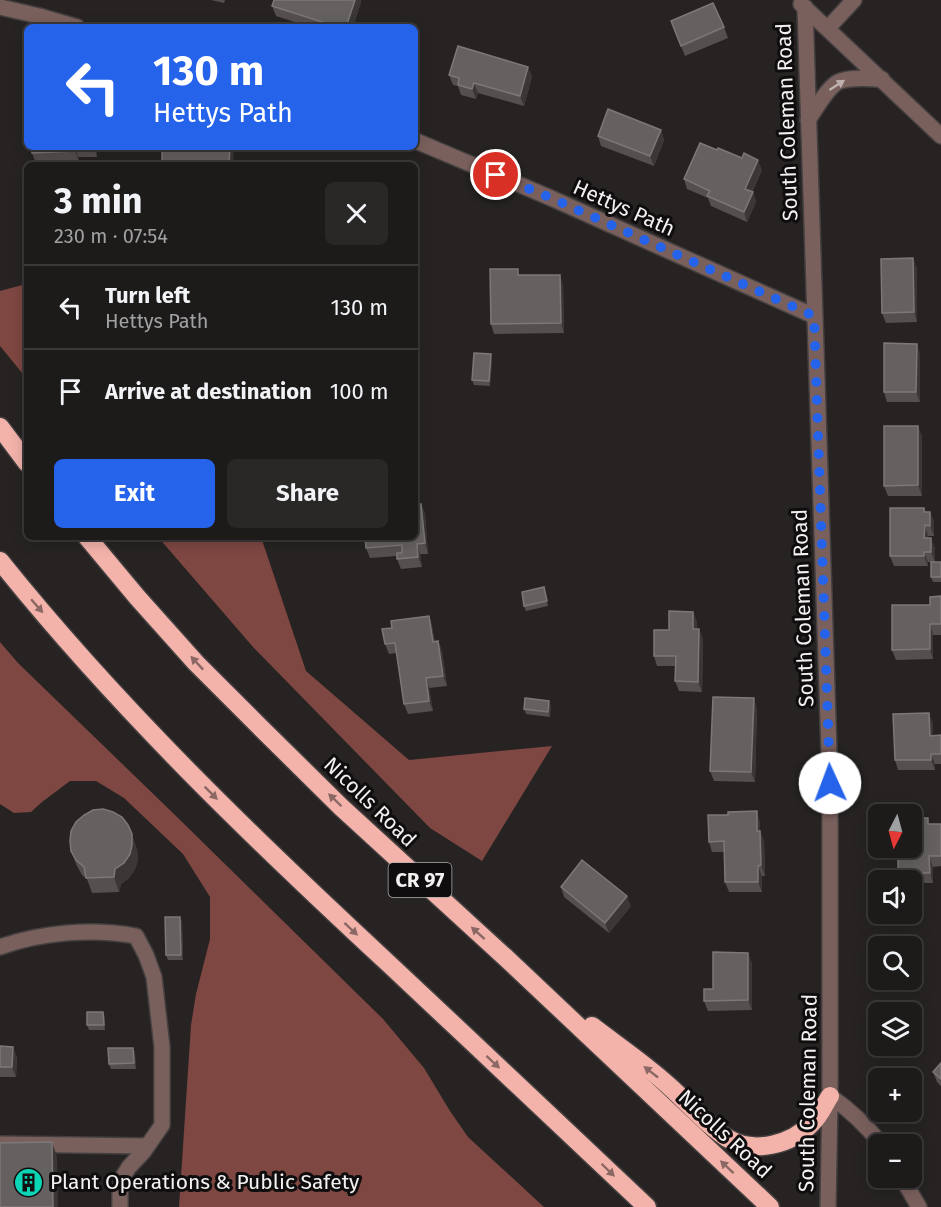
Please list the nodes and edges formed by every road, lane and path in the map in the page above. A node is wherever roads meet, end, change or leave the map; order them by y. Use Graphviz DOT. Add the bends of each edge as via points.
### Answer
graph roads {
  1 [pos="854,0"];
  2 [pos="801,4"];
  3 [pos="0,7"];
  4 [pos="65,24"];
  5 [pos="828,28"];
  6 [pos="882,79"];
  7 [pos="808,120"];
  8 [pos="941,136"];
  9 [pos="418,142"];
  10 [pos="814,316"];
  11 [pos="0,427"];
  12 [pos="24,459"];
  13 [pos="90,540"];
  14 [pos="0,561"];
  15 [pos="0,947"];
  16 [pos="505,957"];
  17 [pos="830,1096"];
  18 [pos="872,1134"];
  19 [pos="0,1144"];
  20 [pos="147,1146"];
  21 [pos="908,1188"];
  22 [pos="120,1207"];
  23 [pos="647,1207"];
  24 [pos="770,1207"];
  25 [pos="828,1207"];
  26 [pos="919,1207"];
  1 -- 5 [label="street"];
  2 -- 5 [label="street"];
  2 -- 7 [label="street, South Coleman Road"];
  3 -- 4 [label="street"];
  5 -- 6 [label="street"];
  7 -- 6 [label="street, one-way" via="831,87 840,81"];
  6 -- 8 [label="street"];
  7 -- 10 [label="street, South Coleman Road"];
  9 -- 10 [label="street, Hettys Path"];
  10 -- 17 [label="street, South Coleman Road" via="830,783"];
  11 -- 12 [label="highway"];
  16 -- 13 [label="highway, Nicolls Road / CR 97, one-way" via="341,807 252,719 137,597"];
  14 -- 23 [label="highway, one-way" via="99,677 240,823"];
  15 -- 20 [label="street" via="60,934 136,936 154,977 162,1047 162,1125"];
  17 -- 16 [label="highway, one-way" via="814,1122 783,1143 745,1145 729,1140 667,1084"];
  24 -- 16 [label="highway, Nicolls Road / CR 97, one-way"];
  17 -- 18 [label="street"];
  17 -- 25 [label="street, South Coleman Road"];
  19 -- 20 [label="street"];
  20 -- 22 [label="street" via="122,1178"];
  21 -- 26 [label="street"];
}
